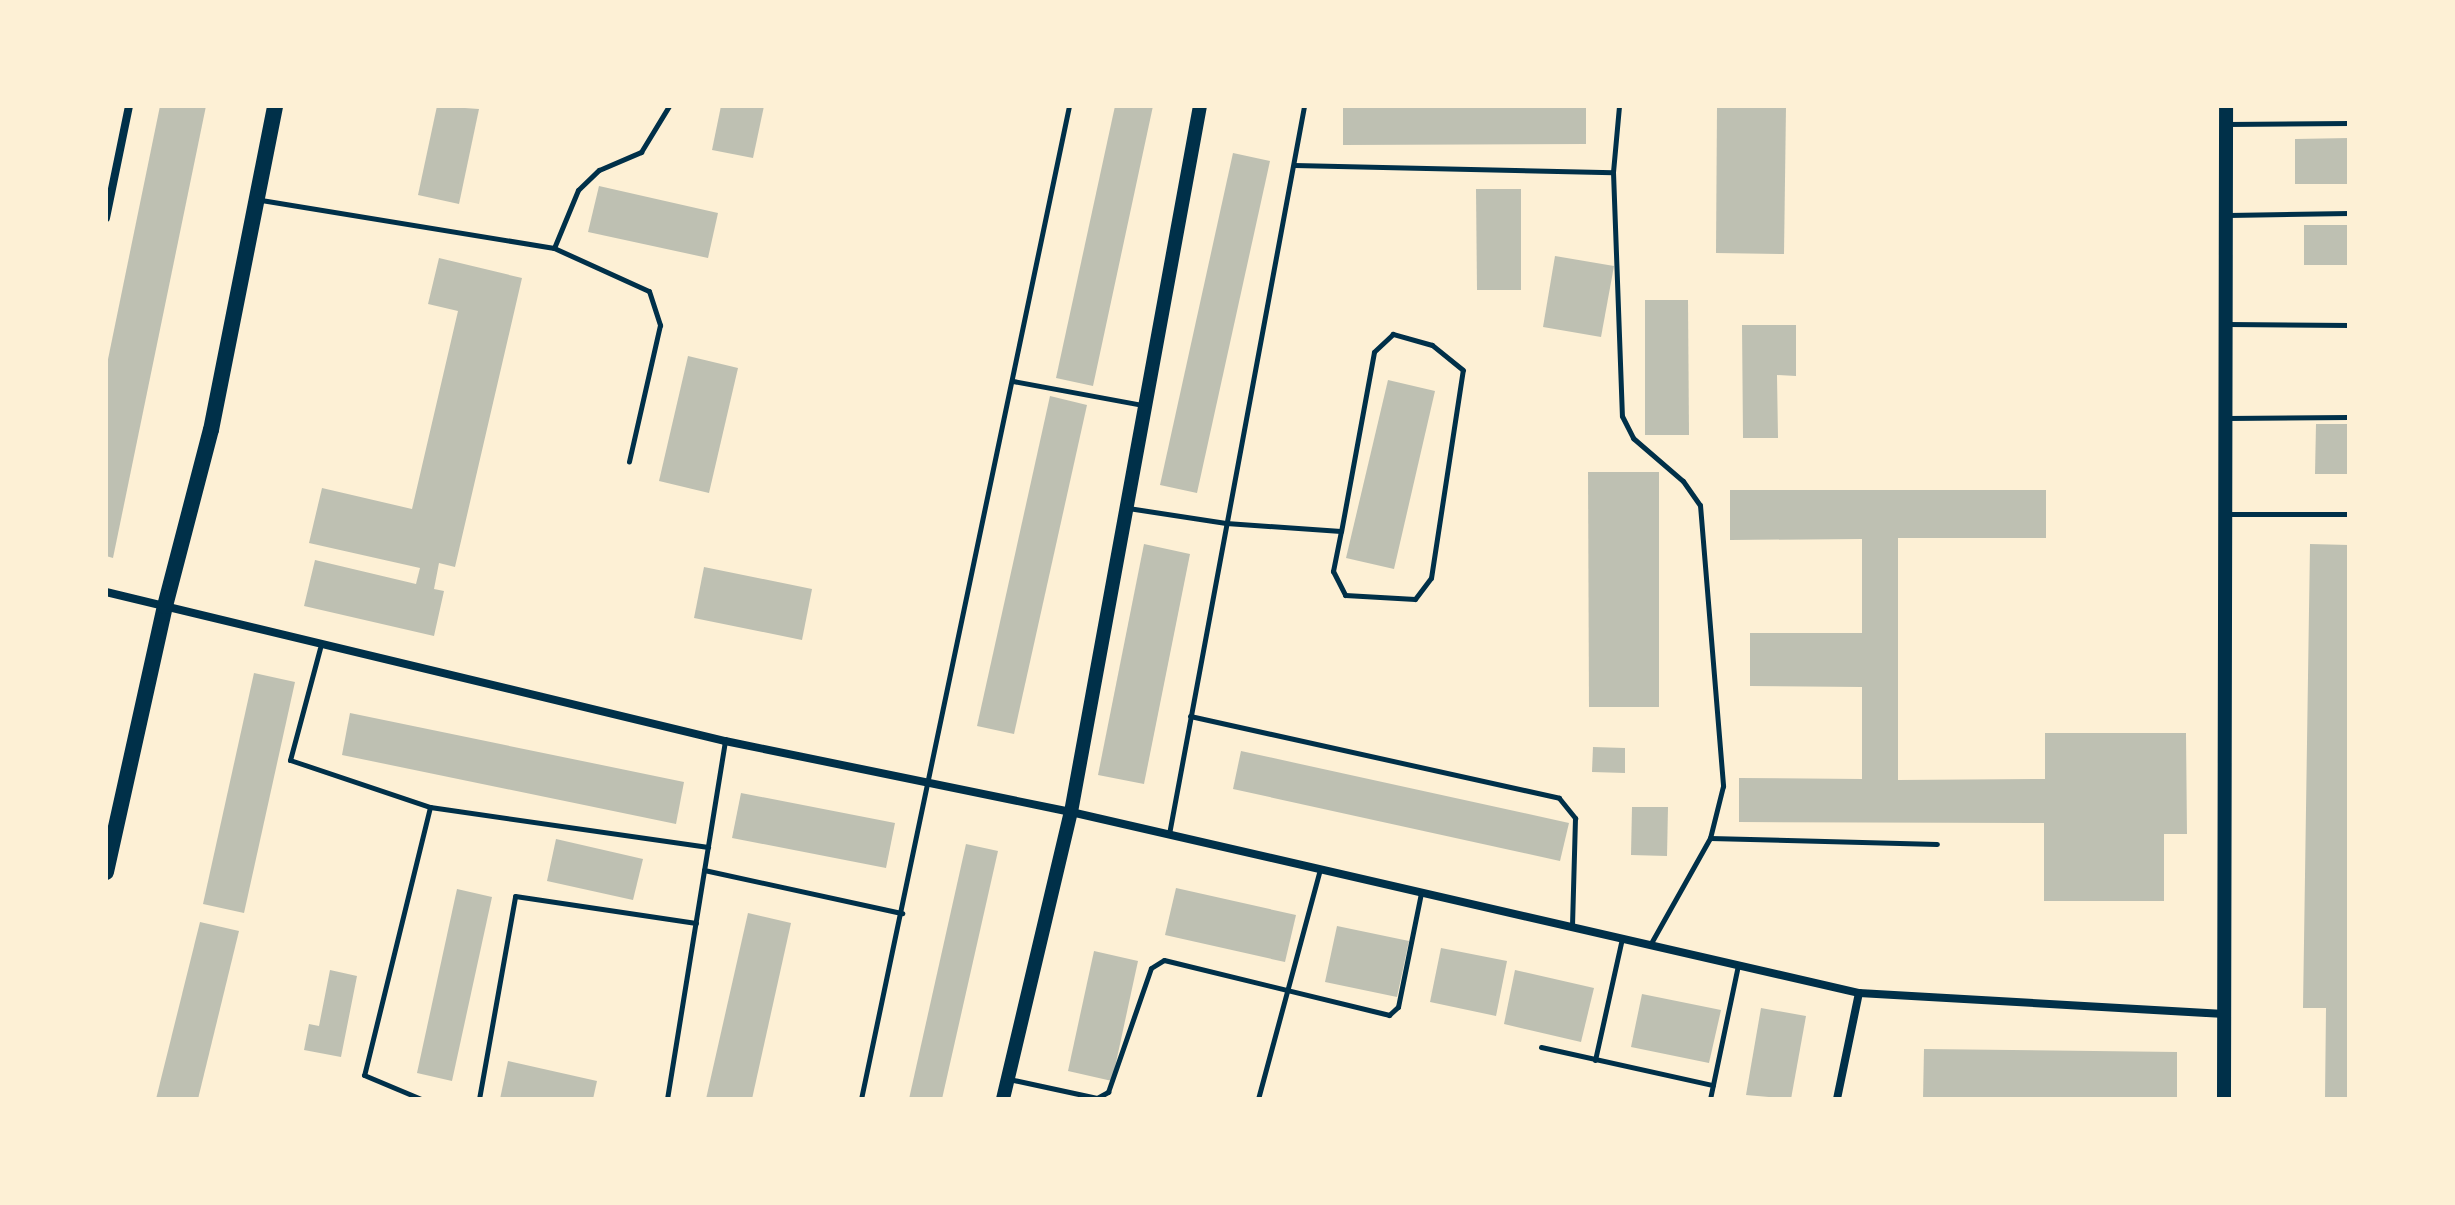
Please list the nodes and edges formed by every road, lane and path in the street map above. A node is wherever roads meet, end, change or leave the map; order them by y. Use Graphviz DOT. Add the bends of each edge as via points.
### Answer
graph roads {
  1 [pos="129,106"];
  2 [pos="275,106"];
  3 [pos="669,106"];
  4 [pos="1069,106"];
  5 [pos="1200,106"];
  6 [pos="1304,106"];
  7 [pos="1619,106"];
  8 [pos="2226,106"];
  9 [pos="2349,123"];
  10 [pos="2227,124"];
  11 [pos="1294,165"];
  12 [pos="1613,172"];
  13 [pos="257,199"];
  14 [pos="108,204"];
  15 [pos="2349,213"];
  16 [pos="2227,215"];
  17 [pos="106,218"];
  18 [pos="554,248"];
  19 [pos="2227,324"];
  20 [pos="2349,325"];
  21 [pos="1013,381"];
  22 [pos="1145,406"];
  23 [pos="2349,417"];
  24 [pos="2226,418"];
  25 [pos="629,462"];
  26 [pos="1127,508"];
  27 [pos="2226,514"];
  28 [pos="2349,514"];
  29 [pos="1226,523"];
  30 [pos="1341,531"];
  31 [pos="106,592"];
  32 [pos="165,606"];
  33 [pos="320,648"];
  34 [pos="1190,716"];
  35 [pos="725,741"];
  36 [pos="931,783"];
  37 [pos="430,807"];
  38 [pos="1071,812"];
  39 [pos="1169,834"];
  40 [pos="1710,838"];
  41 [pos="1937,844"];
  42 [pos="708,847"];
  43 [pos="1320,869"];
  44 [pos="704,870"];
  45 [pos="106,872"];
  46 [pos="1422,892"];
  47 [pos="902,913"];
  48 [pos="696,923"];
  49 [pos="1572,927"];
  50 [pos="1622,938"];
  51 [pos="1650,945"];
  52 [pos="1738,965"];
  53 [pos="1290,991"];
  54 [pos="1859,993"];
  55 [pos="2224,1014"];
  56 [pos="1541,1047"];
  57 [pos="1595,1060"];
  58 [pos="1007,1079"];
  59 [pos="1713,1085"];
  60 [pos="421,1099"];
  61 [pos="479,1099"];
  62 [pos="667,1099"];
  63 [pos="861,1099"];
  64 [pos="1003,1099"];
  65 [pos="1258,1099"];
  66 [pos="1710,1099"];
  67 [pos="1837,1099"];
  68 [pos="2224,1099"];
  1 -- 14 [label="street"];
  2 -- 13 [label="main road"];
  3 -- 18 [label="lane" via="641,152 599,170 578,190"];
  4 -- 21 [label="lane"];
  5 -- 22 [label="street"];
  6 -- 11 [label="lane"];
  7 -- 12 [label="lane"];
  8 -- 10 [label="street"];
  9 -- 10 [label="lane"];
  10 -- 16 [label="street"];
  11 -- 12 [label="lane"];
  11 -- 29 [label="lane"];
  12 -- 40 [label="lane" via="1622,416 1633,438 1683,481 1700,505 1723,786"];
  13 -- 18 [label="lane"];
  13 -- 32 [label="main road" via="211,430"];
  14 -- 17 [label="street"];
  15 -- 16 [label="lane"];
  16 -- 19 [label="street"];
  18 -- 25 [label="lane" via="649,291 660,325"];
  19 -- 20 [label="lane"];
  19 -- 24 [label="street"];
  21 -- 22 [label="lane"];
  21 -- 36 [label="lane"];
  22 -- 26 [label="street"];
  23 -- 24 [label="lane"];
  24 -- 27 [label="street"];
  26 -- 29 [label="lane"];
  26 -- 38 [label="street"];
  27 -- 28 [label="lane"];
  27 -- 55 [label="street"];
  29 -- 30 [label="lane"];
  29 -- 34 [label="lane"];
  30 -- 30 [label="lane" via="1333,571 1345,595 1415,599 1431,578 1463,370 1432,345 1393,334 1374,352"];
  31 -- 32 [label="street"];
  32 -- 33 [label="street"];
  32 -- 45 [label="main road"];
  33 -- 35 [label="street"];
  33 -- 37 [label="lane" via="290,760"];
  34 -- 39 [label="lane"];
  34 -- 49 [label="lane" via="1559,798 1575,818"];
  35 -- 36 [label="street"];
  35 -- 42 [label="lane"];
  36 -- 38 [label="street"];
  36 -- 47 [label="lane"];
  37 -- 42 [label="lane"];
  37 -- 60 [label="lane" via="364,1075"];
  38 -- 39 [label="street"];
  38 -- 58 [label="street"];
  39 -- 43 [label="street"];
  40 -- 41 [label="lane"];
  40 -- 51 [label="lane"];
  42 -- 44 [label="lane"];
  43 -- 46 [label="street"];
  43 -- 53 [label="lane"];
  44 -- 47 [label="lane"];
  44 -- 48 [label="lane"];
  46 -- 49 [label="street"];
  46 -- 53 [label="lane" via="1398,1007 1389,1015"];
  47 -- 63 [label="lane"];
  48 -- 61 [label="lane" via="515,896"];
  48 -- 62 [label="lane"];
  49 -- 50 [label="street"];
  50 -- 51 [label="street"];
  50 -- 57 [label="lane"];
  51 -- 52 [label="street"];
  52 -- 54 [label="street"];
  52 -- 59 [label="lane"];
  53 -- 58 [label="lane" via="1164,960 1151,968 1108,1092 1097,1098"];
  53 -- 65 [label="lane"];
  54 -- 55 [label="street"];
  54 -- 67 [label="street"];
  55 -- 68 [label="street"];
  56 -- 57 [label="lane"];
  57 -- 59 [label="lane"];
  58 -- 64 [label="street"];
  59 -- 66 [label="lane"];
}
